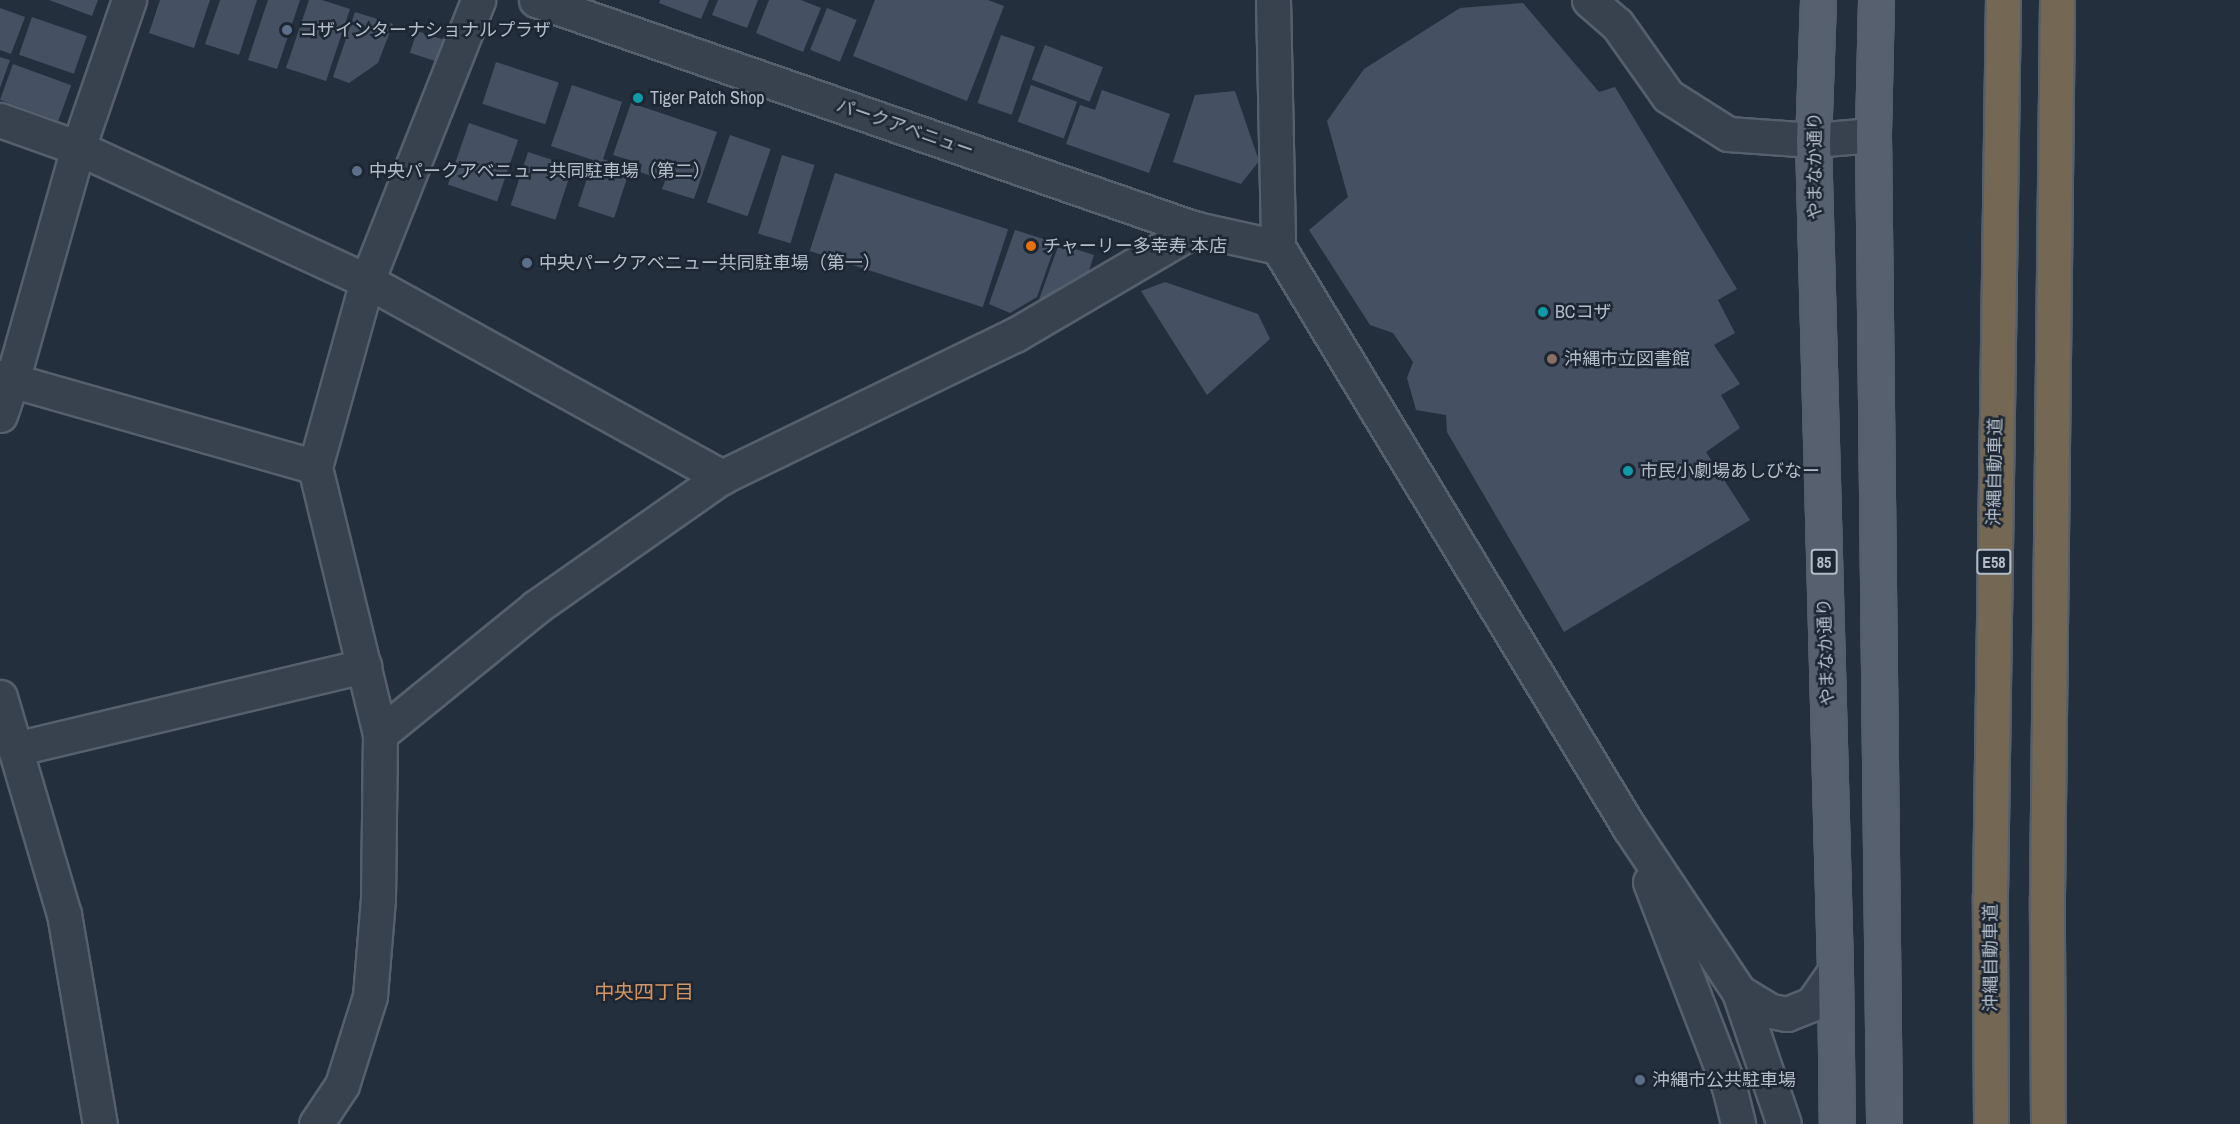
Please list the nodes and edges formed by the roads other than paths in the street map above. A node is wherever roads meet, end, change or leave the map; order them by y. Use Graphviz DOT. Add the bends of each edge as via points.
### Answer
graph roads {
  1 [pos="129,0"];
  2 [pos="478,0"];
  3 [pos="536,0"];
  4 [pos="1273,0"];
  5 [pos="1589,0"];
  6 [pos="1818,0"];
  7 [pos="1875,0"];
  8 [pos="2003,0"];
  9 [pos="2057,0"];
  10 [pos="0,120"];
  11 [pos="1872,135"];
  12 [pos="1813,140"];
  13 [pos="78,148"];
  14 [pos="1196,229"];
  15 [pos="1278,247"];
  16 [pos="367,281"];
  17 [pos="6,379"];
  18 [pos="0,415"];
  19 [pos="315,467"];
  20 [pos="722,477"];
  21 [pos="364,666"];
  22 [pos="0,698"];
  23 [pos="380,734"];
  24 [pos="15,749"];
  25 [pos="1629,827"];
  26 [pos="1835,971"];
  27 [pos="1740,992"];
  28 [pos="1883,1121"];
  29 [pos="100,1124"];
  30 [pos="316,1124"];
  31 [pos="1738,1124"];
  32 [pos="1784,1124"];
  33 [pos="1837,1124"];
  34 [pos="1991,1124"];
  35 [pos="2048,1124"];
  1 -- 13 [label="street"];
  2 -- 16 [label="street"];
  3 -- 14 [label="street, パークアベニュー"];
  4 -- 15 [label="street"];
  5 -- 12 [label="street" via="1617,24 1668,96 1728,134"];
  6 -- 12 [label="main road, やまなか通り / 85"];
  7 -- 11 [label="main road"];
  8 -- 34 [label="highway, 沖縄自動車道 / E58" via="1991,836"];
  9 -- 35 [label="highway" via="2047,873"];
  10 -- 13 [label="street"];
  11 -- 12 [label="street"];
  11 -- 28 [label="main road"];
  12 -- 26 [label="main road, やまなか通り / 85"];
  13 -- 16 [label="street"];
  13 -- 17 [label="street"];
  14 -- 15 [label="street, パークアベニュー"];
  14 -- 20 [label="street" via="1015,335"];
  15 -- 25 [label="street"];
  16 -- 19 [label="street"];
  16 -- 20 [label="street"];
  17 -- 18 [label="street"];
  17 -- 19 [label="street"];
  19 -- 21 [label="street"];
  20 -- 23 [label="street" via="536,607"];
  21 -- 23 [label="street"];
  21 -- 24 [label="street"];
  22 -- 24 [label="street"];
  23 -- 30 [label="street" via="378,899 370,996 342,1086"];
  24 -- 29 [label="street" via="64,914"];
  25 -- 27 [label="street"];
  25 -- 31 [label="street" via="1729,1087"];
  26 -- 27 [label="street" via="1812,1004 1787,1014 1771,1011"];
  26 -- 33 [label="main road, やまなか通り / 85"];
  27 -- 32 [label="street"];
}
